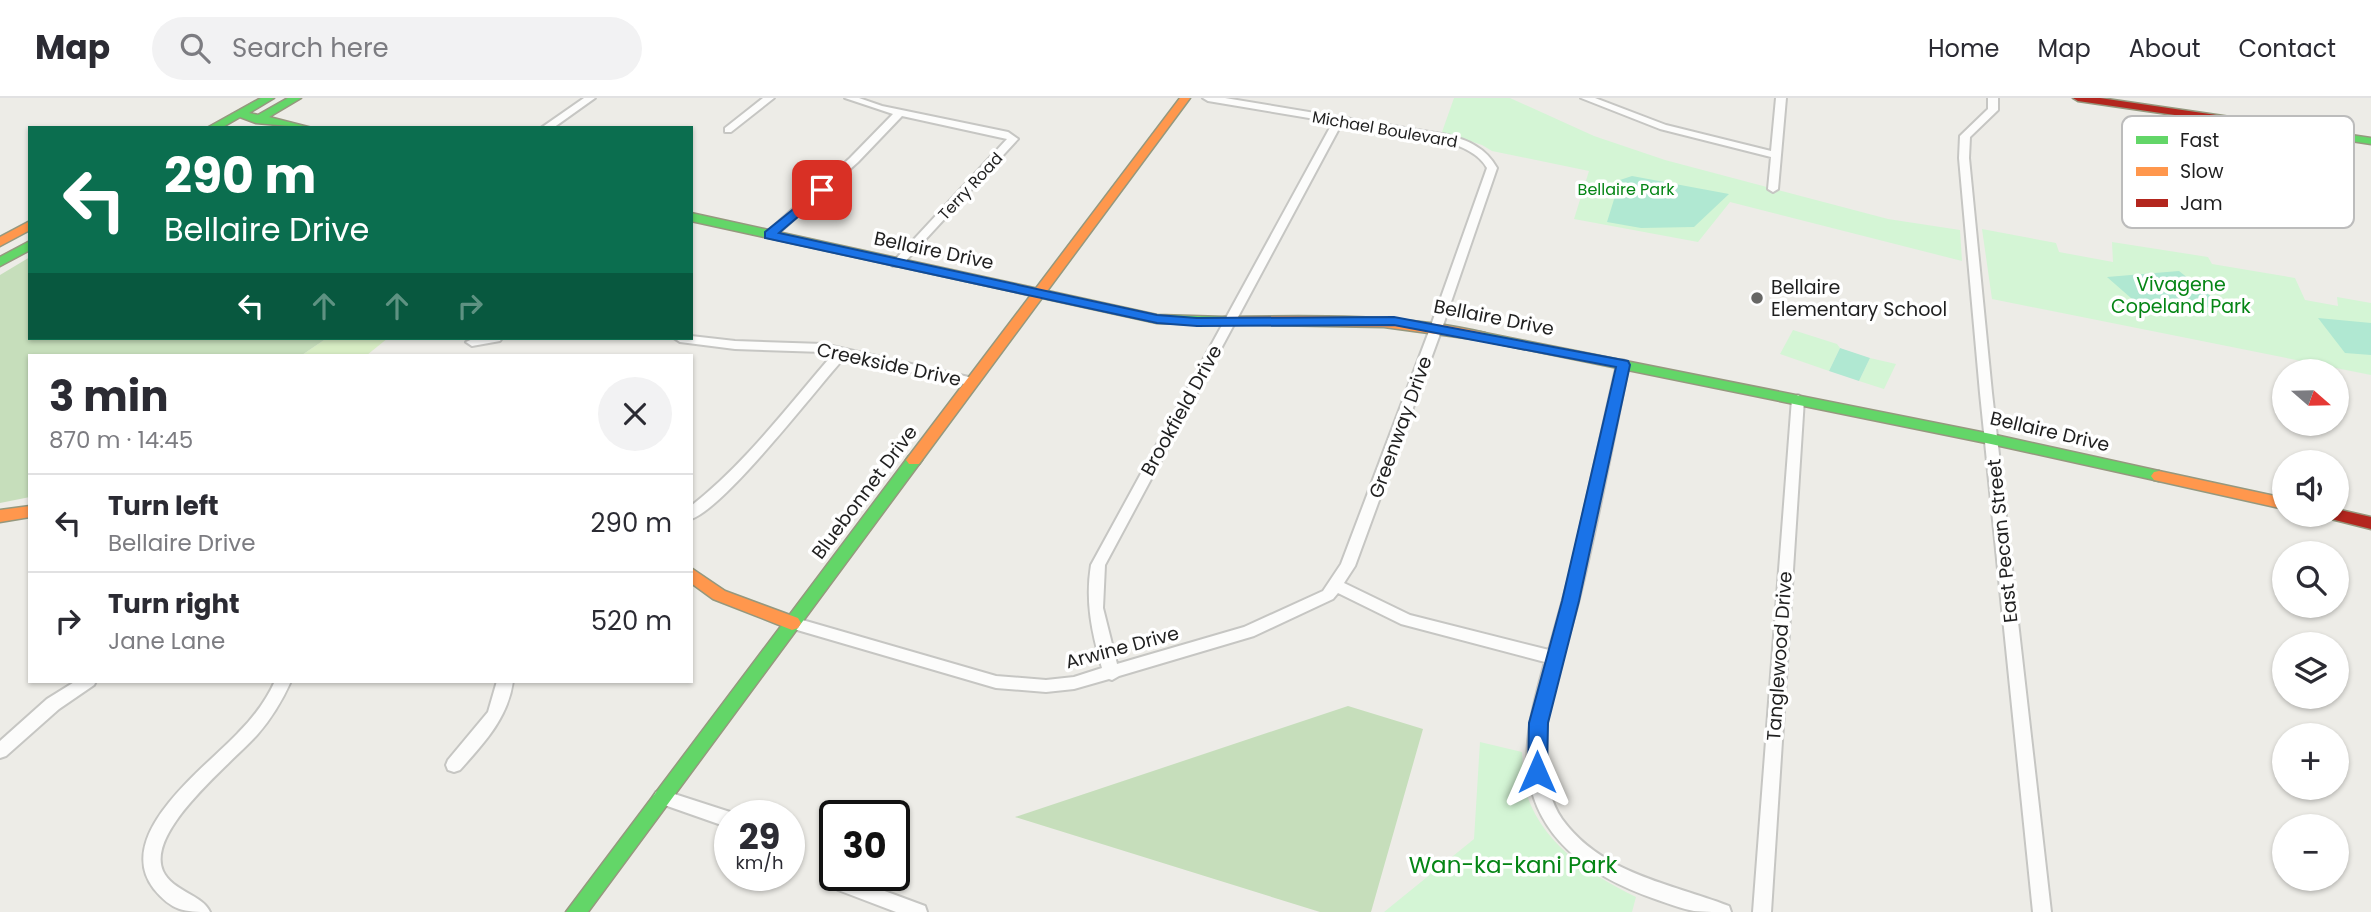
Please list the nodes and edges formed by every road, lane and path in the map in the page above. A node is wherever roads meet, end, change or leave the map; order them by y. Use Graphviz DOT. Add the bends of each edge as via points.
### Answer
graph roads {
  1 [pos="269,98"];
  2 [pos="296,98"];
  3 [pos="590,98"];
  4 [pos="769,98"];
  5 [pos="850,98"];
  6 [pos="1185,98"];
  7 [pos="1208,98"];
  8 [pos="1586,98"];
  9 [pos="1781,98"];
  10 [pos="1993,98"];
  11 [pos="2078,98"];
  12 [pos="899,113"];
  13 [pos="2202,116"];
  14 [pos="260,118"];
  15 [pos="1339,120"];
  16 [pos="240,121"];
  17 [pos="220,126"];
  18 [pos="298,126"];
  19 [pos="549,126"];
  20 [pos="728,130"];
  21 [pos="1478,151"];
  22 [pos="1776,155"];
  23 [pos="1773,189"];
  24 [pos="693,217"];
  25 [pos="28,226"];
  26 [pos="770,235"];
  27 [pos="0,242"];
  28 [pos="28,245"];
  29 [pos="0,262"];
  30 [pos="897,264"];
  31 [pos="1038,295"];
  32 [pos="1229,321"];
  33 [pos="1437,327"];
  34 [pos="484,340"];
  35 [pos="693,340"];
  36 [pos="472,342"];
  37 [pos="842,352"];
  38 [pos="1623,365"];
  39 [pos="973,382"];
  40 [pos="1798,399"];
  41 [pos="1991,439"];
  42 [pos="2272,501"];
  43 [pos="28,511"];
  44 [pos="693,512"];
  45 [pos="0,516"];
  46 [pos="2349,518"];
  47 [pos="2371,523"];
  48 [pos="693,576"];
  49 [pos="1335,585"];
  50 [pos="792,623"];
  51 [pos="1555,658"];
  52 [pos="1112,674"];
  53 [pos="85,683"];
  54 [pos="283,683"];
  55 [pos="505,683"];
  56 [pos="0,751"];
  57 [pos="454,765"];
  58 [pos="662,797"];
  59 [pos="714,815"];
  60 [pos="862,891"];
  61 [pos="201,912"];
  62 [pos="576,912"];
  63 [pos="918,912"];
  64 [pos="1722,912"];
  65 [pos="1762,912"];
  66 [pos="2042,912"];
  1 -- 16 [label="street"];
  2 -- 14 [label="street"];
  3 -- 19 [label="street"];
  4 -- 20 [label="street"];
  5 -- 12 [label="street, Terry Road"];
  6 -- 31 [label="street, Bluebonnet Drive"];
  7 -- 15 [label="street, Michael Boulevard"];
  8 -- 22 [label="street" via="1663,127"];
  9 -- 22 [label="street"];
  10 -- 41 [label="street, East Pecan Street" via="1993,110 1969,130 1963,143"];
  11 -- 13 [label="street"];
  12 -- 26 [label="street"];
  12 -- 30 [label="street, Terry Road" via="1013,139"];
  14 -- 16 [label="street"];
  14 -- 18 [label="street"];
  15 -- 21 [label="street, Michael Boulevard" via="1447,138"];
  15 -- 32 [label="street, Brookfield Drive"];
  16 -- 17 [label="street"];
  21 -- 33 [label="street, Greenway Drive" via="1490,162 1491,177"];
  22 -- 23 [label="street"];
  24 -- 26 [label="street, Bellaire Drive"];
  25 -- 27 [label="street"];
  26 -- 30 [label="street, Bellaire Drive"];
  28 -- 29 [label="street"];
  30 -- 31 [label="street, Bellaire Drive"];
  31 -- 32 [label="street, Bellaire Drive" via="1157,319"];
  31 -- 39 [label="street, Bluebonnet Drive"];
  32 -- 33 [label="street, Bellaire Drive" via="1374,320"];
  32 -- 52 [label="street, Brookfield Drive" via="1098,565 1093,594"];
  33 -- 38 [label="street, Bellaire Drive"];
  33 -- 49 [label="street, Greenway Drive" via="1348,566"];
  34 -- 36 [label="street"];
  35 -- 37 [label="street, Creekside Drive"];
  37 -- 39 [label="street, Creekside Drive"];
  37 -- 44 [label="street" via="743,466"];
  38 -- 40 [label="street, Bellaire Drive"];
  38 -- 51 [label="street"];
  39 -- 50 [label="street, Bluebonnet Drive"];
  40 -- 41 [label="street, Bellaire Drive"];
  40 -- 65 [label="street, Tanglewood Drive"];
  41 -- 42 [label="street, Bellaire Drive"];
  41 -- 66 [label="street, East Pecan Street"];
  43 -- 45 [label="street"];
  46 -- 47 [label="street"];
  48 -- 50 [label="street, Arwine Drive" via="719,595"];
  49 -- 51 [label="street" via="1406,620"];
  49 -- 52 [label="street, Arwine Drive" via="1328,595 1249,632"];
  50 -- 52 [label="street, Arwine Drive" via="996,682 1046,686"];
  50 -- 58 [label="street, Bluebonnet Drive"];
  51 -- 64 [label="street" via="1538,723 1536,758 1538,787 1557,825 1602,868"];
  53 -- 56 [label="street" via="53,704"];
  54 -- 61 [label="street" via="264,714 172,814 152,845 152,867 163,886"];
  55 -- 57 [label="street" via="494,718"];
  58 -- 59 [label="street"];
  58 -- 62 [label="street, Bluebonnet Drive"];
  60 -- 63 [label="street"];
}
